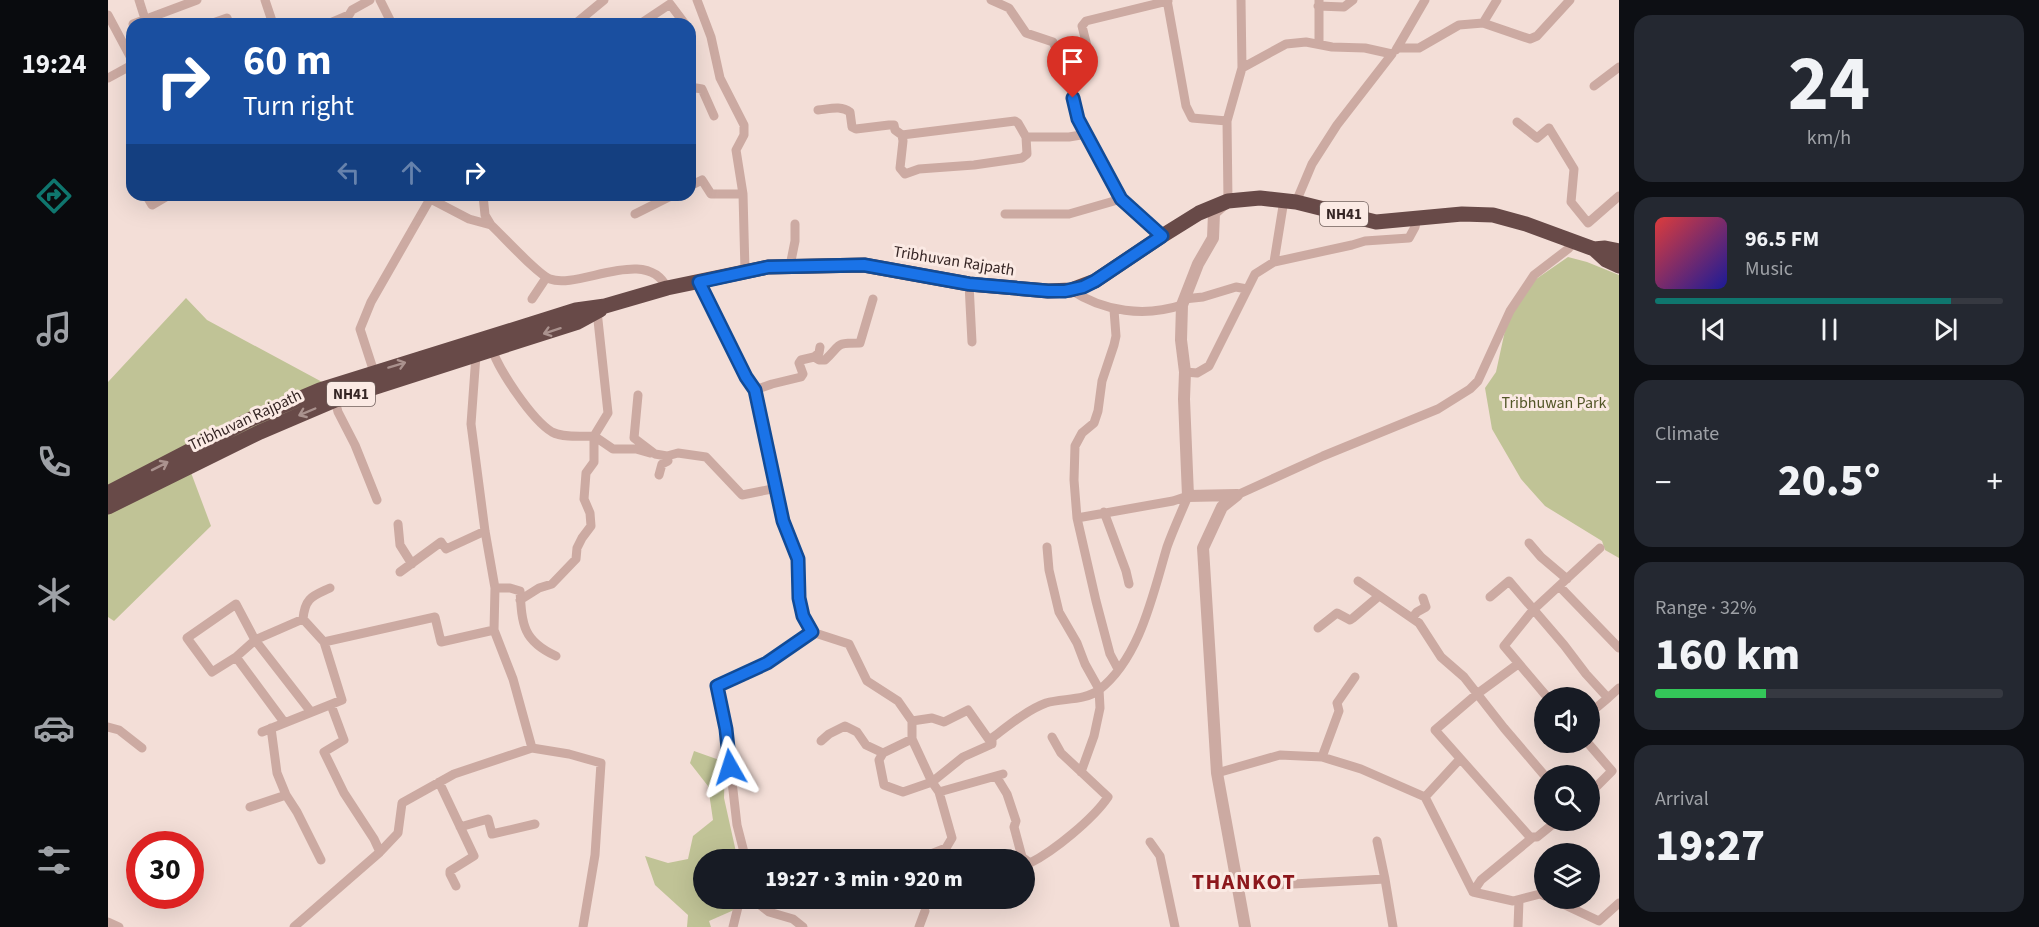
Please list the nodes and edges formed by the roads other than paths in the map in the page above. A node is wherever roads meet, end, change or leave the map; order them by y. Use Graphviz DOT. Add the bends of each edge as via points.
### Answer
graph roads {
  1 [pos="139,0"];
  2 [pos="197,0"];
  3 [pos="266,0"];
  4 [pos="370,0"];
  5 [pos="380,0"];
  6 [pos="586,0"];
  7 [pos="604,0"];
  8 [pos="697,0"];
  9 [pos="991,0"];
  10 [pos="1168,0"];
  11 [pos="1240,0"];
  12 [pos="1353,0"];
  13 [pos="1425,0"];
  14 [pos="1497,0"];
  15 [pos="1570,0"];
  16 [pos="1318,3"];
  17 [pos="595,7"];
  18 [pos="108,15"];
  19 [pos="145,18"];
  20 [pos="148,18"];
  21 [pos="271,18"];
  22 [pos="342,18"];
  23 [pos="389,18"];
  24 [pos="582,18"];
  25 [pos="649,18"];
  26 [pos="680,18"];
  27 [pos="1484,23"];
  28 [pos="126,27"];
  29 [pos="116,31"];
  30 [pos="1319,44"];
  31 [pos="126,49"];
  32 [pos="1394,51"];
  33 [pos="126,68"];
  34 [pos="1242,68"];
  35 [pos="1619,68"];
  36 [pos="1068,76"];
  37 [pos="108,78"];
  38 [pos="1594,86"];
  39 [pos="696,88"];
  40 [pos="818,110"];
  41 [pos="714,116"];
  42 [pos="1227,121"];
  43 [pos="1517,122"];
  44 [pos="1087,134"];
  45 [pos="902,135"];
  46 [pos="1026,137"];
  47 [pos="696,183"];
  48 [pos="743,194"];
  49 [pos="1619,196"];
  50 [pos="1121,199"];
  51 [pos="424,201"];
  52 [pos="434,201"];
  53 [pos="484,201"];
  54 [pos="661,201"];
  55 [pos="1228,201"];
  56 [pos="1290,201"];
  57 [pos="634,214"];
  58 [pos="1005,214"];
  59 [pos="1417,218"];
  60 [pos="795,224"];
  61 [pos="491,225"];
  62 [pos="1162,236"];
  63 [pos="1574,242"];
  64 [pos="1594,249"];
  65 [pos="1619,251"];
  66 [pos="1274,262"];
  67 [pos="790,266"];
  68 [pos="1619,266"];
  69 [pos="745,271"];
  70 [pos="546,278"];
  71 [pos="699,282"];
  72 [pos="969,284"];
  73 [pos="667,288"];
  74 [pos="1247,289"];
  75 [pos="1071,290"];
  76 [pos="532,299"];
  77 [pos="873,299"];
  78 [pos="1183,302"];
  79 [pos="601,309"];
  80 [pos="1114,310"];
  81 [pos="972,342"];
  82 [pos="491,344"];
  83 [pos="820,347"];
  84 [pos="476,355"];
  85 [pos="814,357"];
  86 [pos="374,372"];
  87 [pos="1185,372"];
  88 [pos="755,390"];
  89 [pos="638,395"];
  90 [pos="335,400"];
  91 [pos="594,436"];
  92 [pos="655,454"];
  93 [pos="667,456"];
  94 [pos="659,475"];
  95 [pos="777,488"];
  96 [pos="108,493"];
  97 [pos="1237,495"];
  98 [pos="1188,496"];
  99 [pos="377,500"];
  100 [pos="108,507"];
  101 [pos="1104,512"];
  102 [pos="1077,518"];
  103 [pos="398,524"];
  104 [pos="485,531"];
  105 [pos="1529,543"];
  106 [pos="1047,548"];
  107 [pos="1600,548"];
  108 [pos="412,564"];
  109 [pos="400,572"];
  110 [pos="1358,580"];
  111 [pos="1563,583"];
  112 [pos="1129,584"];
  113 [pos="330,588"];
  114 [pos="495,588"];
  115 [pos="1379,596"];
  116 [pos="1490,597"];
  117 [pos="1423,598"];
  118 [pos="520,600"];
  119 [pos="1533,610"];
  120 [pos="1412,618"];
  121 [pos="303,619"];
  122 [pos="1318,628"];
  123 [pos="494,630"];
  124 [pos="812,632"];
  125 [pos="255,640"];
  126 [pos="324,642"];
  127 [pos="1619,648"];
  128 [pos="556,656"];
  129 [pos="236,657"];
  130 [pos="1518,664"];
  131 [pos="1118,669"];
  132 [pos="1355,677"];
  133 [pos="1538,687"];
  134 [pos="1619,688"];
  135 [pos="1100,689"];
  136 [pos="1477,694"];
  137 [pos="1608,698"];
  138 [pos="331,705"];
  139 [pos="1600,705"];
  140 [pos="311,712"];
  141 [pos="912,721"];
  142 [pos="284,722"];
  143 [pos="108,727"];
  144 [pos="1052,737"];
  145 [pos="912,739"];
  146 [pos="821,741"];
  147 [pos="992,744"];
  148 [pos="142,748"];
  149 [pos="532,748"];
  150 [pos="883,753"];
  151 [pos="1596,753"];
  152 [pos="1322,757"];
  153 [pos="1460,759"];
  154 [pos="1536,765"];
  155 [pos="1081,772"];
  156 [pos="1218,773"];
  157 [pos="439,782"];
  158 [pos="932,782"];
  159 [pos="1600,783"];
  160 [pos="939,792"];
  161 [pos="286,795"];
  162 [pos="1425,796"];
  163 [pos="250,807"];
  164 [pos="535,824"];
  165 [pos="460,827"];
  166 [pos="1544,831"];
  167 [pos="1533,837"];
  168 [pos="1377,841"];
  169 [pos="1150,842"];
  170 [pos="744,849"];
  171 [pos="944,849"];
  172 [pos="380,852"];
  173 [pos="321,860"];
  174 [pos="1385,879"];
  175 [pos="456,886"];
  176 [pos="1239,888"];
  177 [pos="1473,892"];
  178 [pos="1534,896"];
  179 [pos="1519,900"];
  180 [pos="1619,903"];
  181 [pos="738,909"];
  182 [pos="765,909"];
  183 [pos="1571,909"];
  184 [pos="925,911"];
  185 [pos="108,922"];
  186 [pos="1600,924"];
  187 [pos="119,927"];
  188 [pos="294,927"];
  189 [pos="583,927"];
  190 [pos="733,927"];
  191 [pos="802,927"];
  192 [pos="919,927"];
  193 [pos="1175,927"];
  194 [pos="1245,927"];
  195 [pos="1393,927"];
  196 [pos="1518,927"];
  1 -- 19 [label="street"];
  2 -- 20 [label="street"];
  3 -- 21 [label="street"];
  4 -- 22 [label="street"];
  5 -- 23 [label="street"];
  6 -- 17 [label="street"];
  7 -- 17 [label="street"];
  8 -- 48 [label="street" via="720,78 744,126 736,150"];
  9 -- 36 [label="street" via="1009,8 1026,33 1053,42"];
  10 -- 36 [label="street" via="1086,21 1082,26 1089,68"];
  10 -- 42 [label="street" via="1186,106 1192,118"];
  11 -- 34 [label="street"];
  12 -- 16 [label="street" via="1344,7"];
  13 -- 32 [label="street"];
  14 -- 27 [label="street"];
  15 -- 27 [label="street" via="1530,39"];
  16 -- 30 [label="street"];
  17 -- 24 [label="street"];
  18 -- 29 [label="street"];
  25 -- 26 [label="street" via="670,4"];
  27 -- 32 [label="street" via="1459,25 1419,48"];
  28 -- 29 [label="street"];
  29 -- 31 [label="street"];
  30 -- 32 [label="street"];
  30 -- 34 [label="street" via="1286,44"];
  32 -- 56 [label="street" via="1343,116"];
  33 -- 37 [label="street"];
  34 -- 42 [label="street"];
  35 -- 38 [label="street"];
  36 -- 44 [label="street" via="1078,119"];
  39 -- 41 [label="street" via="702,88"];
  40 -- 45 [label="street" via="846,109 856,129 889,125"];
  42 -- 55 [label="street"];
  43 -- 49 [label="street" via="1537,138 1549,128 1574,169 1572,202 1588,223"];
  44 -- 46 [label="street"];
  44 -- 50 [label="street"];
  45 -- 46 [label="street" via="1015,121"];
  45 -- 46 [label="street" via="900,168 905,174 919,169 1022,158 1027,154"];
  47 -- 48 [label="street" via="702,180 711,194"];
  48 -- 69 [label="street"];
  50 -- 58 [label="street" via="1069,214"];
  50 -- 62 [label="street"];
  51 -- 86 [label="street" via="360,329"];
  52 -- 61 [label="street"];
  53 -- 61 [label="street"];
  54 -- 57 [label="street"];
  55 -- 56 [label="highway, Tribhuvan Rajpath / NH41"];
  55 -- 62 [label="highway, Tribhuvan Rajpath / NH41"];
  55 -- 78 [label="street" via="1214,213 1213,238"];
  56 -- 59 [label="highway, Tribhuvan Rajpath / NH41" via="1376,222"];
  56 -- 66 [label="street"];
  59 -- 63 [label="highway, Tribhuvan Rajpath / NH41" via="1493,215"];
  59 -- 66 [label="street" via="1409,238 1365,241"];
  60 -- 67 [label="street"];
  61 -- 70 [label="street"];
  62 -- 75 [label="highway, Tribhuvan Rajpath / NH41" via="1110,272"];
  63 -- 64 [label="highway, Tribhuvan Rajpath / NH41"];
  63 -- 97 [label="street" via="1534,275 1510,310 1478,381 1470,389 1438,409"];
  64 -- 65 [label="highway, Tribhuvan Rajpath / NH41"];
  64 -- 68 [label="highway, Tribhuvan Rajpath / NH41"];
  66 -- 74 [label="street" via="1255,274"];
  67 -- 69 [label="highway, Tribhuvan Rajpath / NH41"];
  67 -- 72 [label="highway, Tribhuvan Rajpath / NH41" via="864,265"];
  69 -- 71 [label="highway, Tribhuvan Rajpath / NH41"];
  70 -- 73 [label="street" via="559,281 625,269 644,270 663,280"];
  70 -- 76 [label="street"];
  71 -- 73 [label="highway, Tribhuvan Rajpath / NH41"];
  71 -- 88 [label="street"];
  72 -- 75 [label="highway, Tribhuvan Rajpath / NH41"];
  72 -- 81 [label="street"];
  73 -- 79 [label="highway, Tribhuvan Rajpath / NH41"];
  74 -- 78 [label="street" via="1236,287"];
  74 -- 87 [label="street" via="1209,366 1197,374"];
  75 -- 80 [label="street"];
  77 -- 85 [label="street" via="860,343 837,345 825,360"];
  78 -- 80 [label="street" via="1161,312"];
  78 -- 87 [label="street" via="1180,340"];
  79 -- 82 [label="highway, Tribhuvan Rajpath / NH41" via="576,310"];
  79 -- 91 [label="street" via="608,413"];
  80 -- 102 [label="street" via="1116,336 1102,381 1098,411 1094,423 1075,446"];
  82 -- 84 [label="highway, Tribhuvan Rajpath / NH41"];
  86 -- 82 [label="highway, Tribhuvan Rajpath / NH41, one-way"];
  82 -- 91 [label="street" via="499,367 527,406 554,433"];
  83 -- 85 [label="street"];
  84 -- 90 [label="highway, Tribhuvan Rajpath / NH41"];
  84 -- 104 [label="street" via="471,424"];
  85 -- 88 [label="street" via="800,361 801,377"];
  96 -- 86 [label="highway, Tribhuvan Rajpath / NH41, one-way" via="270,410"];
  87 -- 98 [label="street"];
  88 -- 95 [label="street"];
  89 -- 92 [label="street" via="634,438"];
  90 -- 99 [label="street"];
  90 -- 100 [label="highway, Tribhuvan Rajpath / NH41, one-way" via="260,432"];
  91 -- 92 [label="street" via="613,449"];
  91 -- 118 [label="street" via="594,462 586,473 584,499 591,526 577,548 576,559 552,584"];
  92 -- 93 [label="street"];
  93 -- 94 [label="street"];
  93 -- 95 [label="street" via="678,453 706,458 742,495"];
  95 -- 124 [label="street" via="783,521 798,559 803,616"];
  97 -- 98 [label="street"];
  97 -- 156 [label="street" via="1222,507 1203,548"];
  98 -- 101 [label="street"];
  98 -- 131 [label="street" via="1145,621"];
  101 -- 102 [label="street"];
  101 -- 112 [label="street"];
  102 -- 131 [label="street" via="1110,654"];
  103 -- 108 [label="street" via="400,545"];
  104 -- 108 [label="street" via="446,549 441,542"];
  104 -- 114 [label="street"];
  105 -- 111 [label="street"];
  106 -- 135 [label="street" via="1059,612"];
  107 -- 111 [label="street"];
  108 -- 109 [label="street"];
  110 -- 115 [label="street"];
  111 -- 119 [label="street"];
  111 -- 127 [label="street"];
  113 -- 121 [label="street" via="309,598"];
  114 -- 118 [label="street" via="520,591"];
  114 -- 123 [label="street"];
  115 -- 120 [label="street"];
  115 -- 122 [label="street" via="1350,620 1337,613"];
  116 -- 119 [label="street" via="1509,581"];
  117 -- 120 [label="street" via="1425,607"];
  118 -- 128 [label="street" via="521,619 532,642"];
  119 -- 130 [label="street" via="1504,646"];
  119 -- 137 [label="street"];
  120 -- 136 [label="street" via="1441,657"];
  121 -- 125 [label="street"];
  121 -- 126 [label="street"];
  123 -- 126 [label="street" via="441,642 435,617"];
  123 -- 149 [label="street"];
  124 -- 141 [label="street" via="849,644 867,681 898,701"];
  124 -- 170 [label="street" via="767,663 717,686"];
  125 -- 129 [label="street"];
  125 -- 129 [label="street" via="236,604 187,638 212,672"];
  125 -- 140 [label="street"];
  126 -- 138 [label="street" via="342,700"];
  129 -- 142 [label="street"];
  130 -- 133 [label="street"];
  130 -- 136 [label="street"];
  131 -- 135 [label="street"];
  132 -- 152 [label="street" via="1337,703 1338,711"];
  134 -- 137 [label="street"];
  135 -- 147 [label="street" via="1046,703 992,738"];
  135 -- 155 [label="street" via="1096,727"];
  136 -- 153 [label="street" via="1435,730"];
  136 -- 154 [label="street"];
  137 -- 139 [label="street"];
  138 -- 140 [label="street"];
  138 -- 172 [label="street" via="344,740 324,752"];
  140 -- 142 [label="street"];
  141 -- 145 [label="street"];
  141 -- 147 [label="street" via="932,718 944,722 968,710"];
  142 -- 161 [label="street" via="266,730"];
  143 -- 148 [label="street" via="119,730"];
  144 -- 155 [label="street" via="1060,753"];
  145 -- 150 [label="street"];
  145 -- 158 [label="street"];
  146 -- 150 [label="street" via="845,726 857,732 866,745"];
  147 -- 158 [label="street" via="963,757"];
  149 -- 157 [label="street"];
  149 -- 189 [label="street" via="601,763 595,855"];
  150 -- 158 [label="street" via="879,760 884,785 903,792"];
  151 -- 159 [label="street" via="1612,771"];
  152 -- 156 [label="street" via="1280,755"];
  152 -- 162 [label="street"];
  153 -- 162 [label="street"];
  153 -- 167 [label="street"];
  155 -- 160 [label="street" via="1108,797 1100,809 1044,856 1030,863 1022,857 1016,821 999,775"];
  156 -- 176 [label="street"];
  157 -- 165 [label="street"];
  157 -- 172 [label="street" via="402,803 398,833"];
  158 -- 160 [label="street"];
  160 -- 171 [label="street" via="952,838"];
  161 -- 163 [label="street"];
  161 -- 173 [label="street"];
  162 -- 177 [label="street"];
  164 -- 165 [label="street" via="501,834 492,834 488,819"];
  165 -- 175 [label="street" via="474,856 450,871"];
  166 -- 167 [label="street"];
  167 -- 177 [label="street" via="1481,880"];
  168 -- 174 [label="street"];
  169 -- 193 [label="street" via="1160,856"];
  172 -- 188 [label="street"];
  174 -- 176 [label="street"];
  174 -- 195 [label="street"];
  176 -- 194 [label="street"];
  177 -- 179 [label="street"];
  178 -- 179 [label="street"];
  179 -- 196 [label="street"];
  180 -- 186 [label="street"];
  181 -- 190 [label="street"];
  182 -- 191 [label="street" via="794,919"];
  183 -- 186 [label="street"];
  184 -- 192 [label="street"];
  185 -- 187 [label="street"];
}
